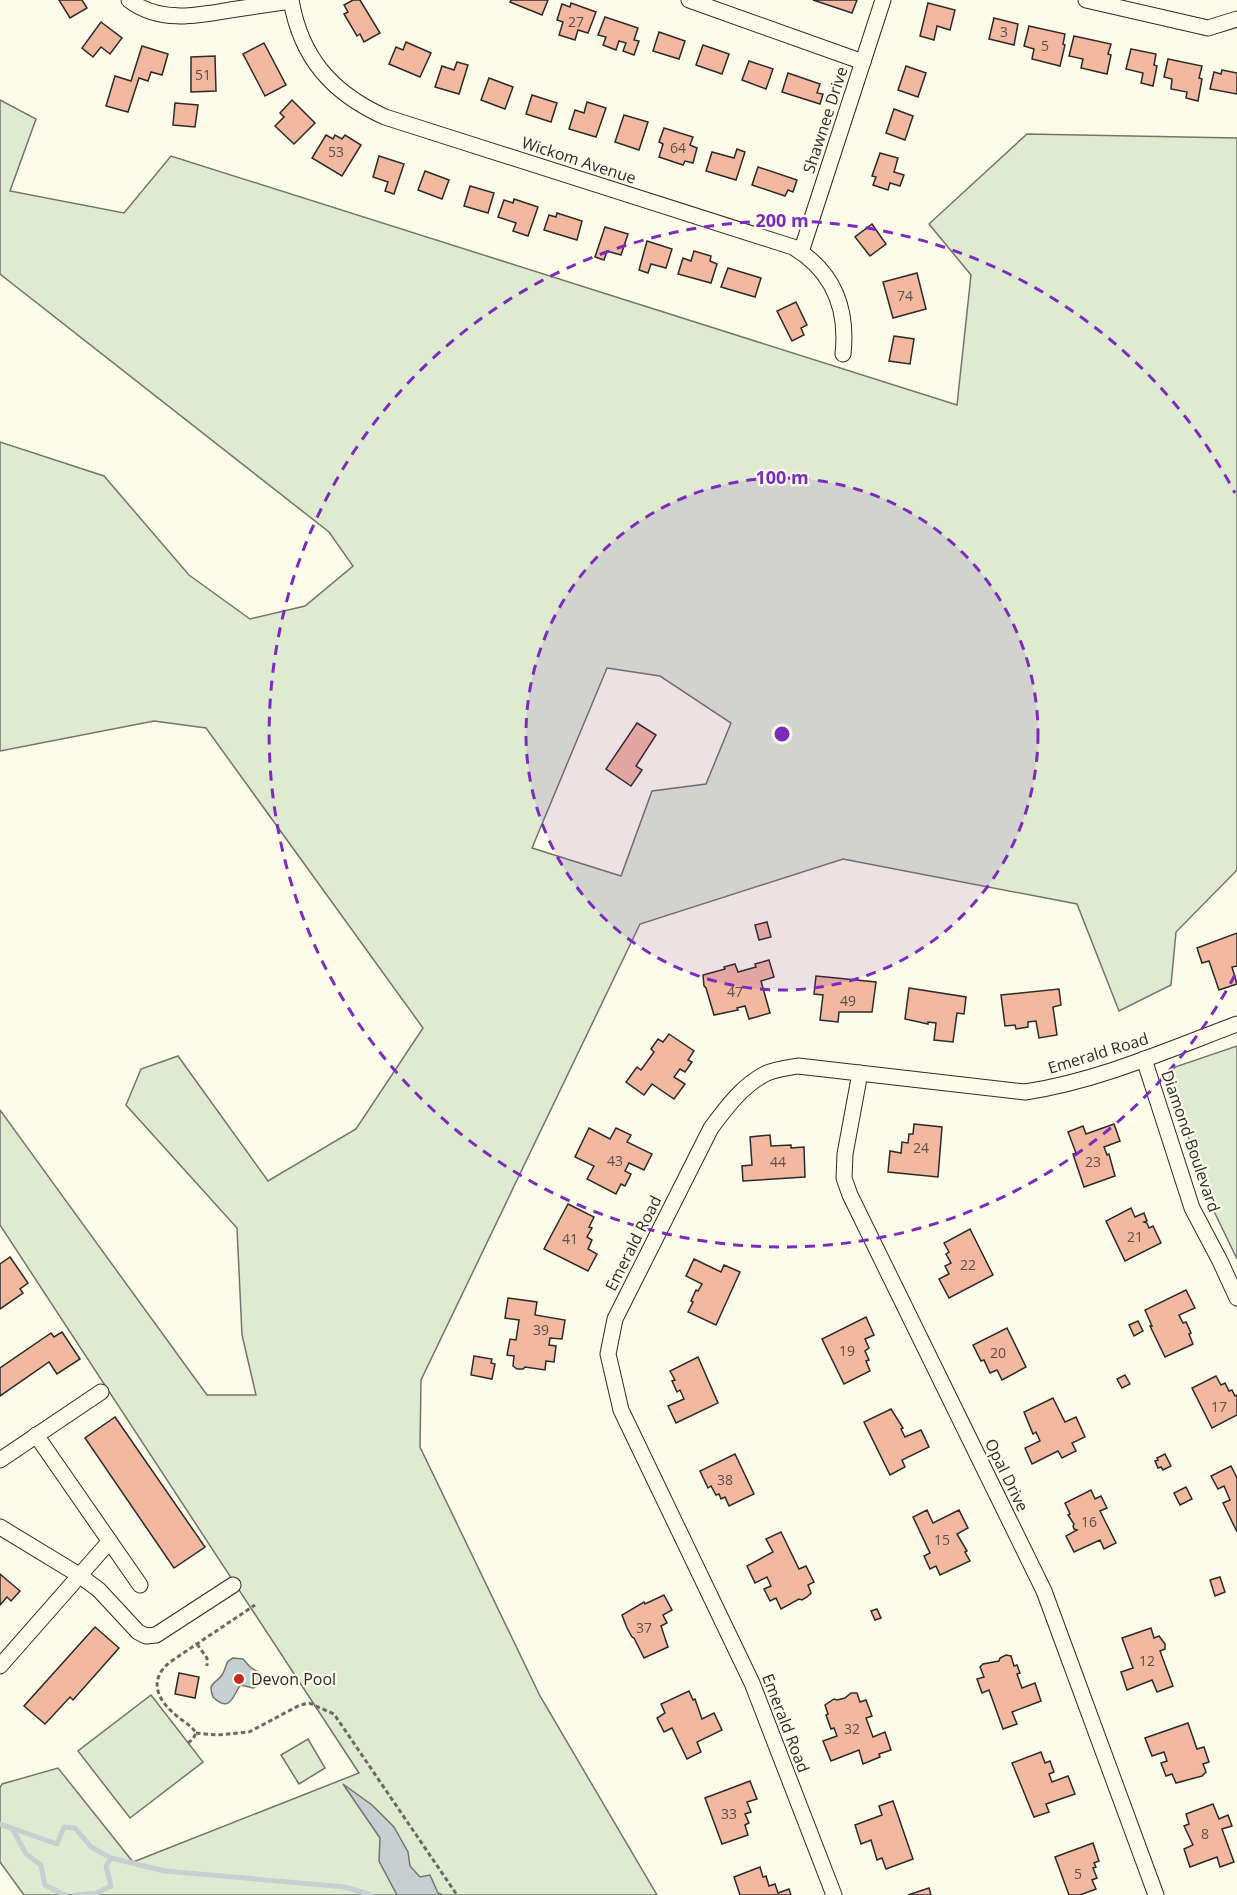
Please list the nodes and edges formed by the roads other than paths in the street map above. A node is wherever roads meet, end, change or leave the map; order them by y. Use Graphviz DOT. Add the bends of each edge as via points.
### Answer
graph roads {
  1 [pos="129,0"];
  2 [pos="291,0"];
  3 [pos="689,0"];
  4 [pos="884,0"];
  5 [pos="1086,0"];
  6 [pos="1237,19"];
  7 [pos="863,62"];
  8 [pos="801,252"];
  9 [pos="843,354"];
  10 [pos="1237,1024"];
  11 [pos="1144,1059"];
  12 [pos="860,1073"];
  13 [pos="1237,1298"];
  14 [pos="101,1392"];
  15 [pos="36,1435"];
  16 [pos="0,1460"];
  17 [pos="0,1527"];
  18 [pos="109,1542"];
  19 [pos="79,1575"];
  20 [pos="140,1585"];
  21 [pos="233,1585"];
  22 [pos="0,1666"];
  23 [pos="834,1895"];
  24 [pos="1156,1895"];
  1 -- 2 [label="street" via="152,12 190,17"];
  2 -- 8 [label="street, Wickom Avenue" via="296,25 322,73 362,106 385,117"];
  3 -- 7 [label="street"];
  4 -- 7 [label="street, Shawnee Drive"];
  5 -- 6 [label="street" via="1208,28"];
  7 -- 8 [label="street, Shawnee Drive"];
  8 -- 9 [label="street, Wickom Avenue" via="829,280 839,301 844,321"];
  10 -- 11 [label="street, Emerald Road"];
  11 -- 12 [label="street, Emerald Road" via="1055,1087 1025,1092"];
  11 -- 13 [label="street, Diamond Boulevard" via="1192,1208"];
  12 -- 23 [label="street, Emerald Road" via="798,1066 767,1073 728,1106 711,1128 615,1319 608,1354 621,1410 752,1683"];
  12 -- 24 [label="street, Opal Drive" via="844,1178 850,1195 1044,1591"];
  14 -- 15 [label="street"];
  15 -- 16 [label="street"];
  15 -- 18 [label="street"];
  17 -- 19 [label="street"];
  18 -- 19 [label="street"];
  18 -- 20 [label="street"];
  19 -- 21 [label="street" via="146,1636 156,1635"];
  19 -- 22 [label="street"];
}
